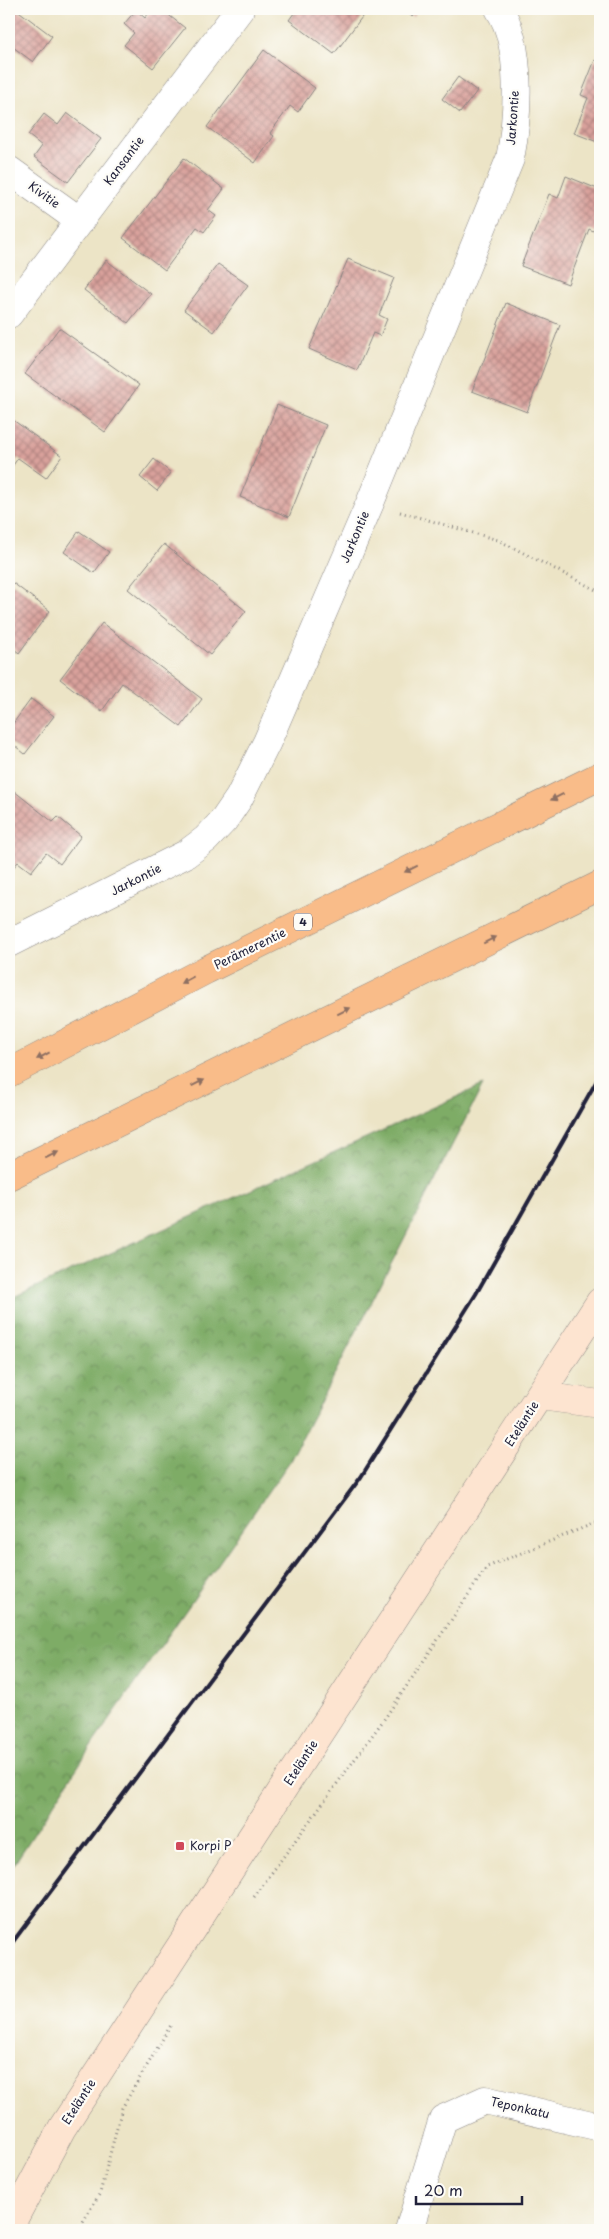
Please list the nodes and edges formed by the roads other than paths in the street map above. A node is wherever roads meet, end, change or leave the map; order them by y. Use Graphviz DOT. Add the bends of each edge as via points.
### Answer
graph roads {
  1 [pos="240,9"];
  2 [pos="499,9"];
  3 [pos="9,170"];
  4 [pos="80,221"];
  5 [pos="9,314"];
  6 [pos="600,776"];
  7 [pos="600,885"];
  8 [pos="9,943"];
  9 [pos="9,1073"];
  10 [pos="9,1176"];
  11 [pos="600,1302"];
  12 [pos="540,1396"];
  13 [pos="600,1404"];
  14 [pos="600,2127"];
  15 [pos="9,2228"];
  16 [pos="408,2230"];
  1 -- 4 [label="street, Kansantie"];
  2 -- 8 [label="street, Jarkontie" via="514,53 516,110 510,159 370,503 267,742 239,798 224,820 186,854"];
  3 -- 4 [label="street, Kivitie"];
  4 -- 5 [label="street, Kansantie"];
  6 -- 9 [label="highway, Perämerentie / 4, one-way" via="206,970"];
  10 -- 7 [label="highway, one-way"];
  11 -- 12 [label="main road, Eteläntie"];
  12 -- 13 [label="main road"];
  12 -- 15 [label="main road, Eteläntie" via="62,2128"];
  14 -- 16 [label="street, Teponkatu" via="485,2100 443,2119"];
}
